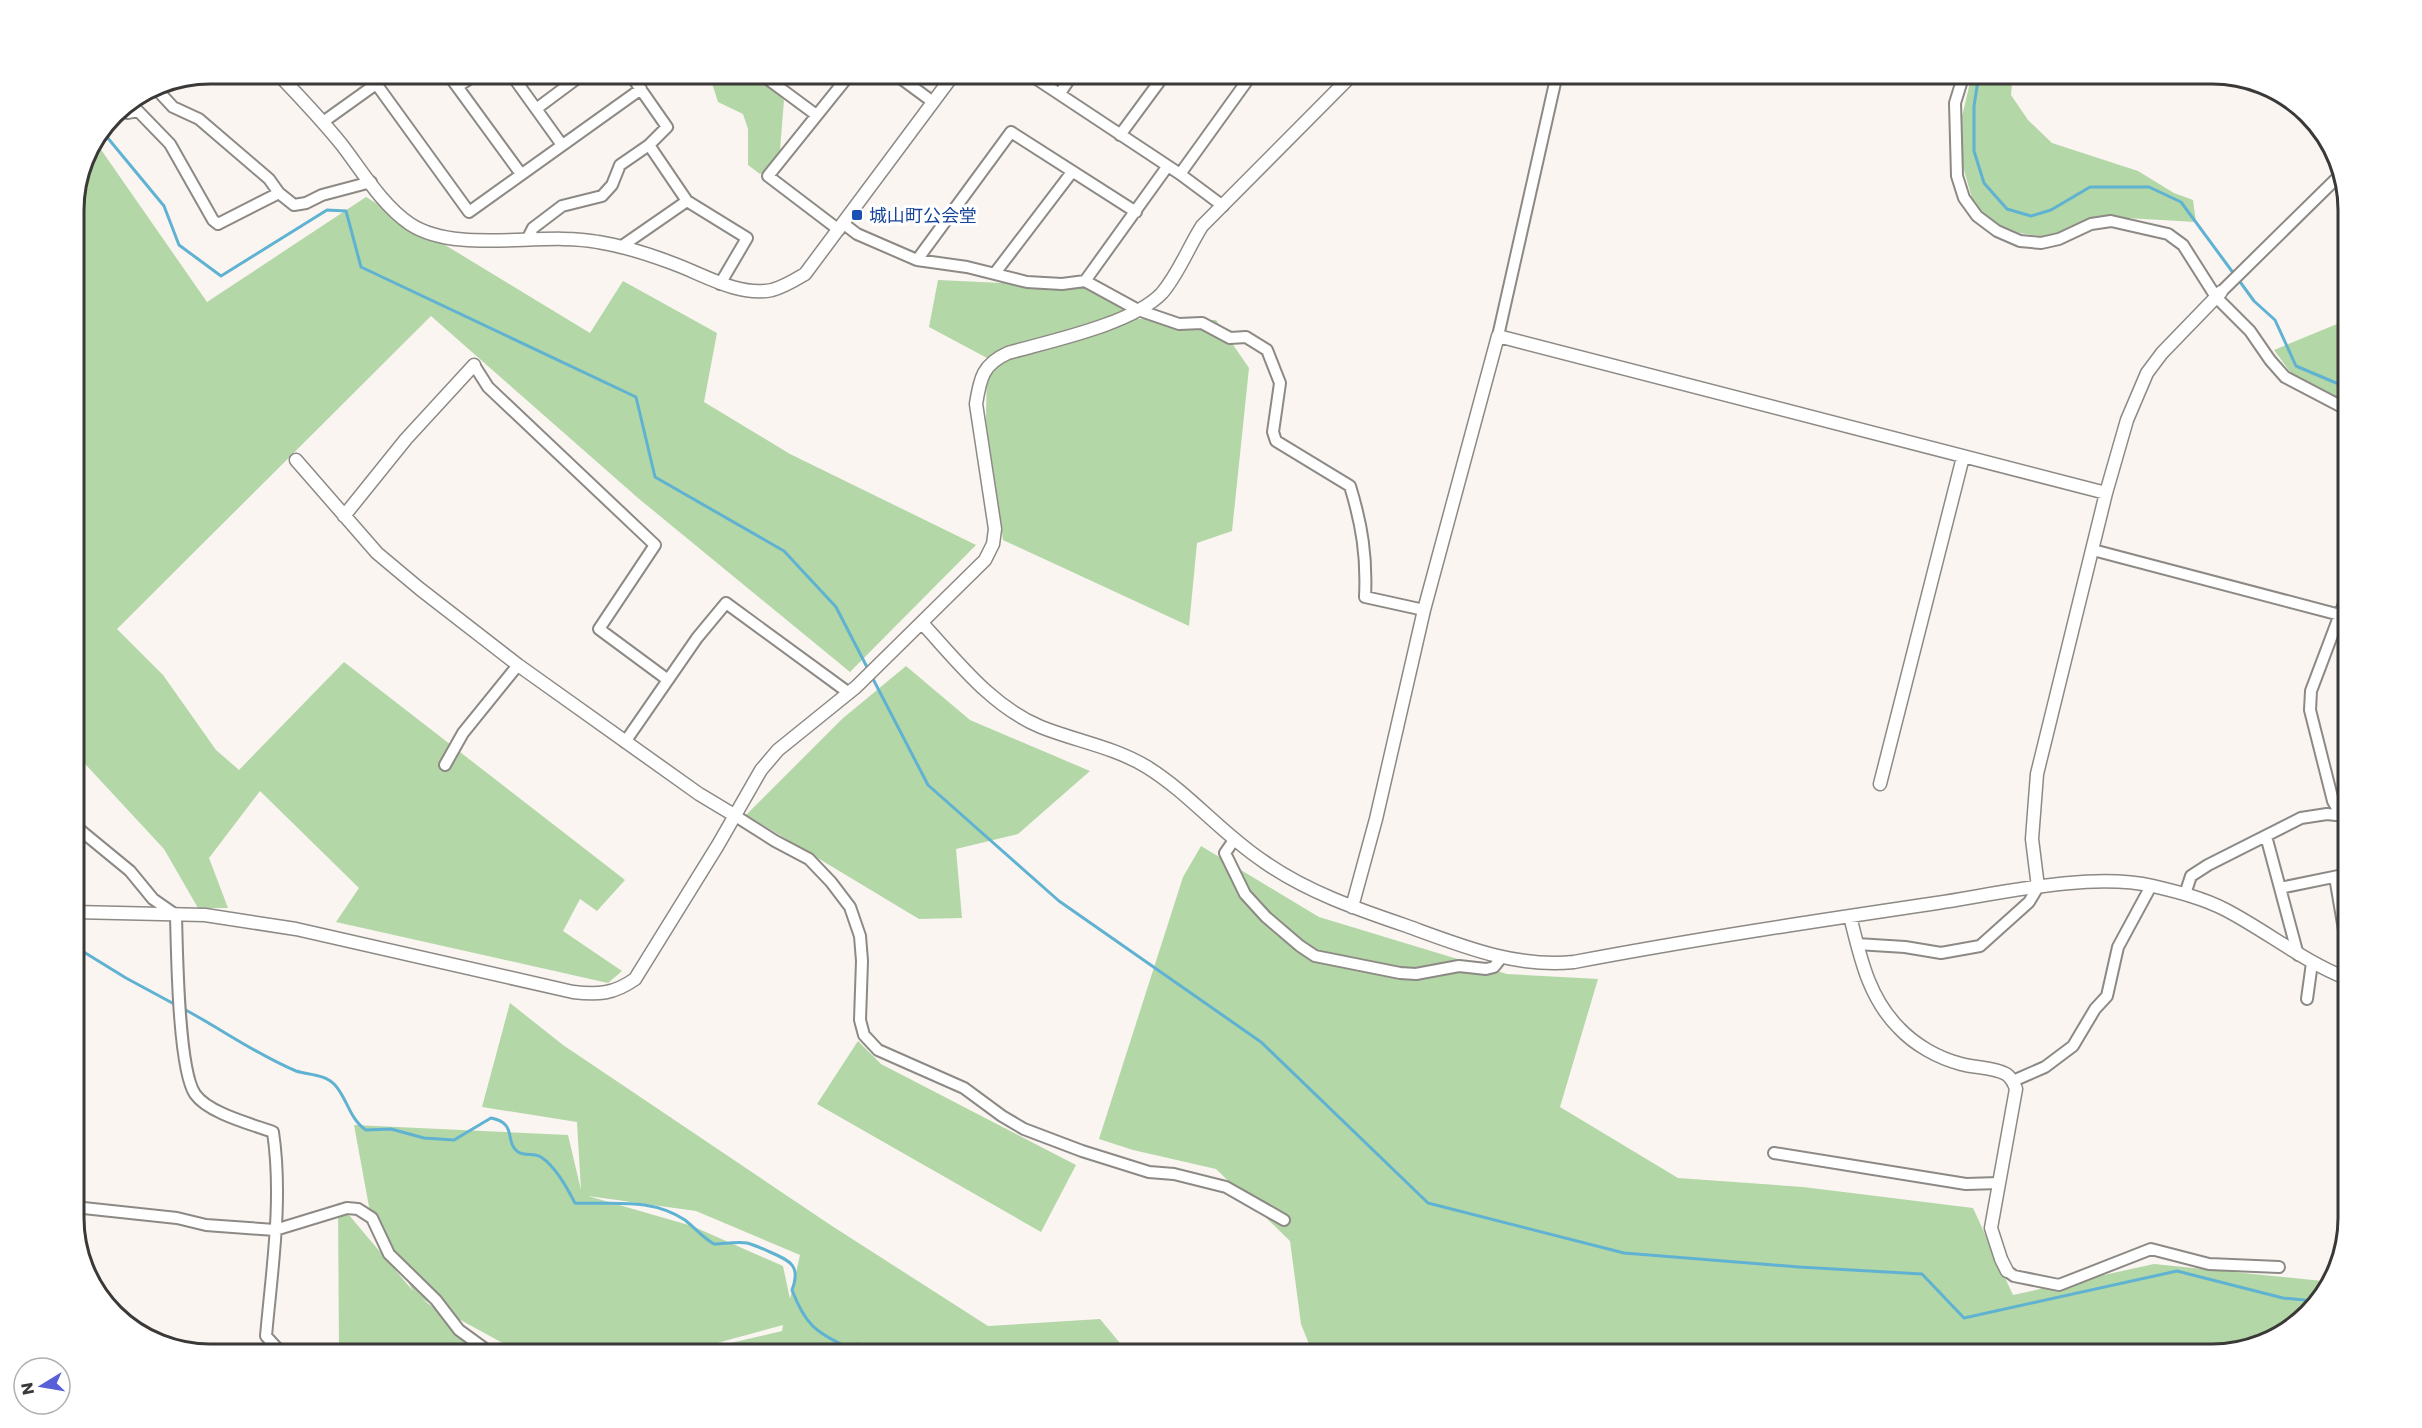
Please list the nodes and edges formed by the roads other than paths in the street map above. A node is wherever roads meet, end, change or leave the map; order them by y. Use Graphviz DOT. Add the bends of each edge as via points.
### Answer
graph roads {
  1 [pos="287,84"];
  2 [pos="461,84"];
  3 [pos="518,84"];
  4 [pos="570,84"];
  5 [pos="637,84"];
  6 [pos="775,84"];
  7 [pos="842,84"];
  8 [pos="909,84"];
  9 [pos="946,84"];
  10 [pos="1045,84"];
  11 [pos="1066,84"];
  12 [pos="1158,84"];
  13 [pos="1245,84"];
  14 [pos="1343,84"];
  15 [pos="1555,84"];
  16 [pos="1961,84"];
  17 [pos="377,85"];
  18 [pos="458,86"];
  19 [pos="641,89"];
  20 [pos="1060,93"];
  21 [pos="161,94"];
  22 [pos="933,102"];
  23 [pos="536,109"];
  24 [pos="130,113"];
  25 [pos="816,114"];
  26 [pos="323,122"];
  27 [pos="1120,135"];
  28 [pos="561,145"];
  29 [pos="649,145"];
  30 [pos="1167,167"];
  31 [pos="1072,172"];
  32 [pos="521,174"];
  33 [pos="1180,174"];
  34 [pos="2335,180"];
  35 [pos="371,183"];
  36 [pos="279,193"];
  37 [pos="687,201"];
  38 [pos="1223,206"];
  39 [pos="1136,212"];
  40 [pos="841,227"];
  41 [pos="528,238"];
  42 [pos="622,246"];
  43 [pos="917,260"];
  44 [pos="995,273"];
  45 [pos="1085,281"];
  46 [pos="720,284"];
  47 [pos="2218,295"];
  48 [pos="1138,310"];
  49 [pos="1498,336"];
  50 [pos="474,365"];
  51 [pos="2338,405"];
  52 [pos="1963,457"];
  53 [pos="296,460"];
  54 [pos="2106,493"];
  55 [pos="344,516"];
  56 [pos="2092,550"];
  57 [pos="1424,610"];
  58 [pos="2338,614"];
  59 [pos="2338,620"];
  60 [pos="922,623"];
  61 [pos="518,665"];
  62 [pos="668,680"];
  63 [pos="853,690"];
  64 [pos="625,742"];
  65 [pos="445,765"];
  66 [pos="1880,784"];
  67 [pos="2338,807"];
  68 [pos="734,815"];
  69 [pos="2338,815"];
  70 [pos="84,833"];
  71 [pos="2266,836"];
  72 [pos="1234,840"];
  73 [pos="2338,876"];
  74 [pos="2335,877"];
  75 [pos="2151,886"];
  76 [pos="2038,887"];
  77 [pos="2280,888"];
  78 [pos="2185,894"];
  79 [pos="2338,895"];
  80 [pos="1352,907"];
  81 [pos="84,912"];
  82 [pos="176,915"];
  83 [pos="1850,916"];
  84 [pos="1857,944"];
  85 [pos="2298,955"];
  86 [pos="1502,957"];
  87 [pos="2312,963"];
  88 [pos="2338,975"];
  89 [pos="2307,999"];
  90 [pos="2013,1081"];
  91 [pos="1774,1153"];
  92 [pos="1999,1183"];
  93 [pos="84,1208"];
  94 [pos="1284,1220"];
  95 [pos="275,1230"];
  96 [pos="2278,1267"];
  97 [pos="2007,1271"];
  98 [pos="273,1344"];
  99 [pos="476,1344"];
  1 -- 26 [label="street"];
  2 -- 18 [label="street"];
  3 -- 23 [label="street"];
  4 -- 23 [label="street"];
  5 -- 19 [label="street"];
  6 -- 25 [label="street"];
  7 -- 25 [label="street"];
  8 -- 22 [label="street"];
  9 -- 22 [label="street"];
  10 -- 20 [label="street"];
  11 -- 20 [label="street"];
  12 -- 27 [label="street"];
  13 -- 33 [label="street"];
  14 -- 38 [label="street"];
  15 -- 49 [label="street"];
  16 -- 47 [label="street" via="1955,104 1957,176 1964,198 1977,216 2020,241 2041,243 2091,224 2111,221 2168,234 2183,245"];
  17 -- 26 [label="street"];
  17 -- 32 [label="street" via="469,212"];
  18 -- 32 [label="street"];
  19 -- 28 [label="street"];
  19 -- 29 [label="street" via="667,127"];
  20 -- 27 [label="street"];
  21 -- 36 [label="street" via="173,107 199,119 269,179"];
  22 -- 40 [label="street"];
  23 -- 28 [label="street"];
  24 -- 36 [label="street" via="138,111 170,144 218,224"];
  25 -- 40 [label="street" via="768,176"];
  26 -- 35 [label="street"];
  27 -- 30 [label="street"];
  28 -- 32 [label="street"];
  29 -- 37 [label="street"];
  29 -- 41 [label="street" via="620,165 612,185 602,196 562,206 533,228"];
  30 -- 33 [label="street"];
  30 -- 39 [label="street"];
  31 -- 39 [label="street"];
  31 -- 43 [label="street" via="1011,132"];
  31 -- 44 [label="street"];
  33 -- 38 [label="street"];
  34 -- 47 [label="street"];
  35 -- 36 [label="street" via="294,205"];
  35 -- 41 [label="street" via="393,209 427,233 454,240"];
  37 -- 42 [label="street"];
  37 -- 46 [label="street" via="747,238"];
  38 -- 48 [label="street" via="1202,226 1163,292"];
  39 -- 45 [label="street"];
  40 -- 43 [label="street"];
  40 -- 46 [label="street" via="805,274 788,284 771,290"];
  41 -- 42 [label="street" via="570,238"];
  42 -- 46 [label="street"];
  43 -- 44 [label="street"];
  44 -- 45 [label="street" via="1027,282"];
  45 -- 48 [label="street"];
  47 -- 51 [label="street" via="2285,377"];
  47 -- 54 [label="street" via="2147,373 2127,420"];
  48 -- 57 [label="street" via="1179,324 1202,323 1230,338 1246,337 1267,350 1280,383 1273,432 1276,441 1350,486 1362,523 1365,597"];
  48 -- 60 [label="street" via="1081,333 1008,353 987,366 976,404 995,529 993,544 985,560"];
  49 -- 52 [label="street"];
  49 -- 57 [label="street"];
  50 -- 55 [label="street" via="400,445"];
  50 -- 62 [label="street" via="488,387 655,545 599,629"];
  52 -- 54 [label="street"];
  52 -- 66 [label="street"];
  53 -- 55 [label="street"];
  54 -- 56 [label="street"];
  55 -- 61 [label="street" via="386,561"];
  56 -- 58 [label="street"];
  56 -- 76 [label="street" via="2037,774 2032,839"];
  57 -- 80 [label="street"];
  59 -- 67 [label="street" via="2311,691 2310,710 2333,801"];
  60 -- 63 [label="street"];
  60 -- 72 [label="street" via="1000,703 1041,727 1145,766 1169,782"];
  61 -- 64 [label="street"];
  61 -- 65 [label="street" via="463,733"];
  62 -- 63 [label="street" via="726,603"];
  62 -- 64 [label="street"];
  63 -- 68 [label="street" via="778,750"];
  64 -- 68 [label="street"];
  68 -- 82 [label="street" via="635,979 608,993 573,992 296,929 205,915"];
  68 -- 94 [label="street" via="809,859 850,907 860,936 861,1020 864,1035 878,1050 964,1088 1033,1133 1149,1172 1226,1187"];
  69 -- 71 [label="street" via="2301,818"];
  70 -- 82 [label="street"];
  71 -- 77 [label="street"];
  71 -- 78 [label="street" via="2191,876"];
  72 -- 80 [label="street" via="1291,880"];
  72 -- 86 [label="street" via="1225,853 1245,894 1266,917 1315,956 1416,974 1459,966 1486,969"];
  73 -- 74 [label="street"];
  74 -- 77 [label="street"];
  74 -- 79 [label="street"];
  75 -- 76 [label="street" via="2109,880"];
  75 -- 78 [label="street"];
  75 -- 90 [label="street" via="2118,948 2107,996 2073,1046 2045,1067"];
  76 -- 83 [label="street"];
  76 -- 84 [label="street" via="2029,902 1980,946 1941,954"];
  77 -- 85 [label="street"];
  78 -- 85 [label="street" via="2226,910"];
  80 -- 86 [label="street"];
  81 -- 82 [label="street"];
  82 -- 95 [label="street" via="189,1078 195,1094 210,1107 273,1132"];
  83 -- 84 [label="street"];
  83 -- 86 [label="street" via="1574,962 1554,964"];
  84 -- 90 [label="street" via="1872,991 1906,1034 1937,1055 2003,1073"];
  85 -- 87 [label="street"];
  87 -- 88 [label="street"];
  87 -- 89 [label="street"];
  90 -- 92 [label="street" via="2016,1089"];
  91 -- 92 [label="street" via="1966,1184"];
  92 -- 97 [label="street" via="1991,1228"];
  93 -- 95 [label="street" via="177,1218 206,1226"];
  95 -- 98 [label="street" via="266,1336"];
  95 -- 99 [label="street" via="347,1208 358,1209 372,1218 389,1254"];
  96 -- 97 [label="street" via="2209,1264 2151,1249 2059,1285 2014,1276"];
}
